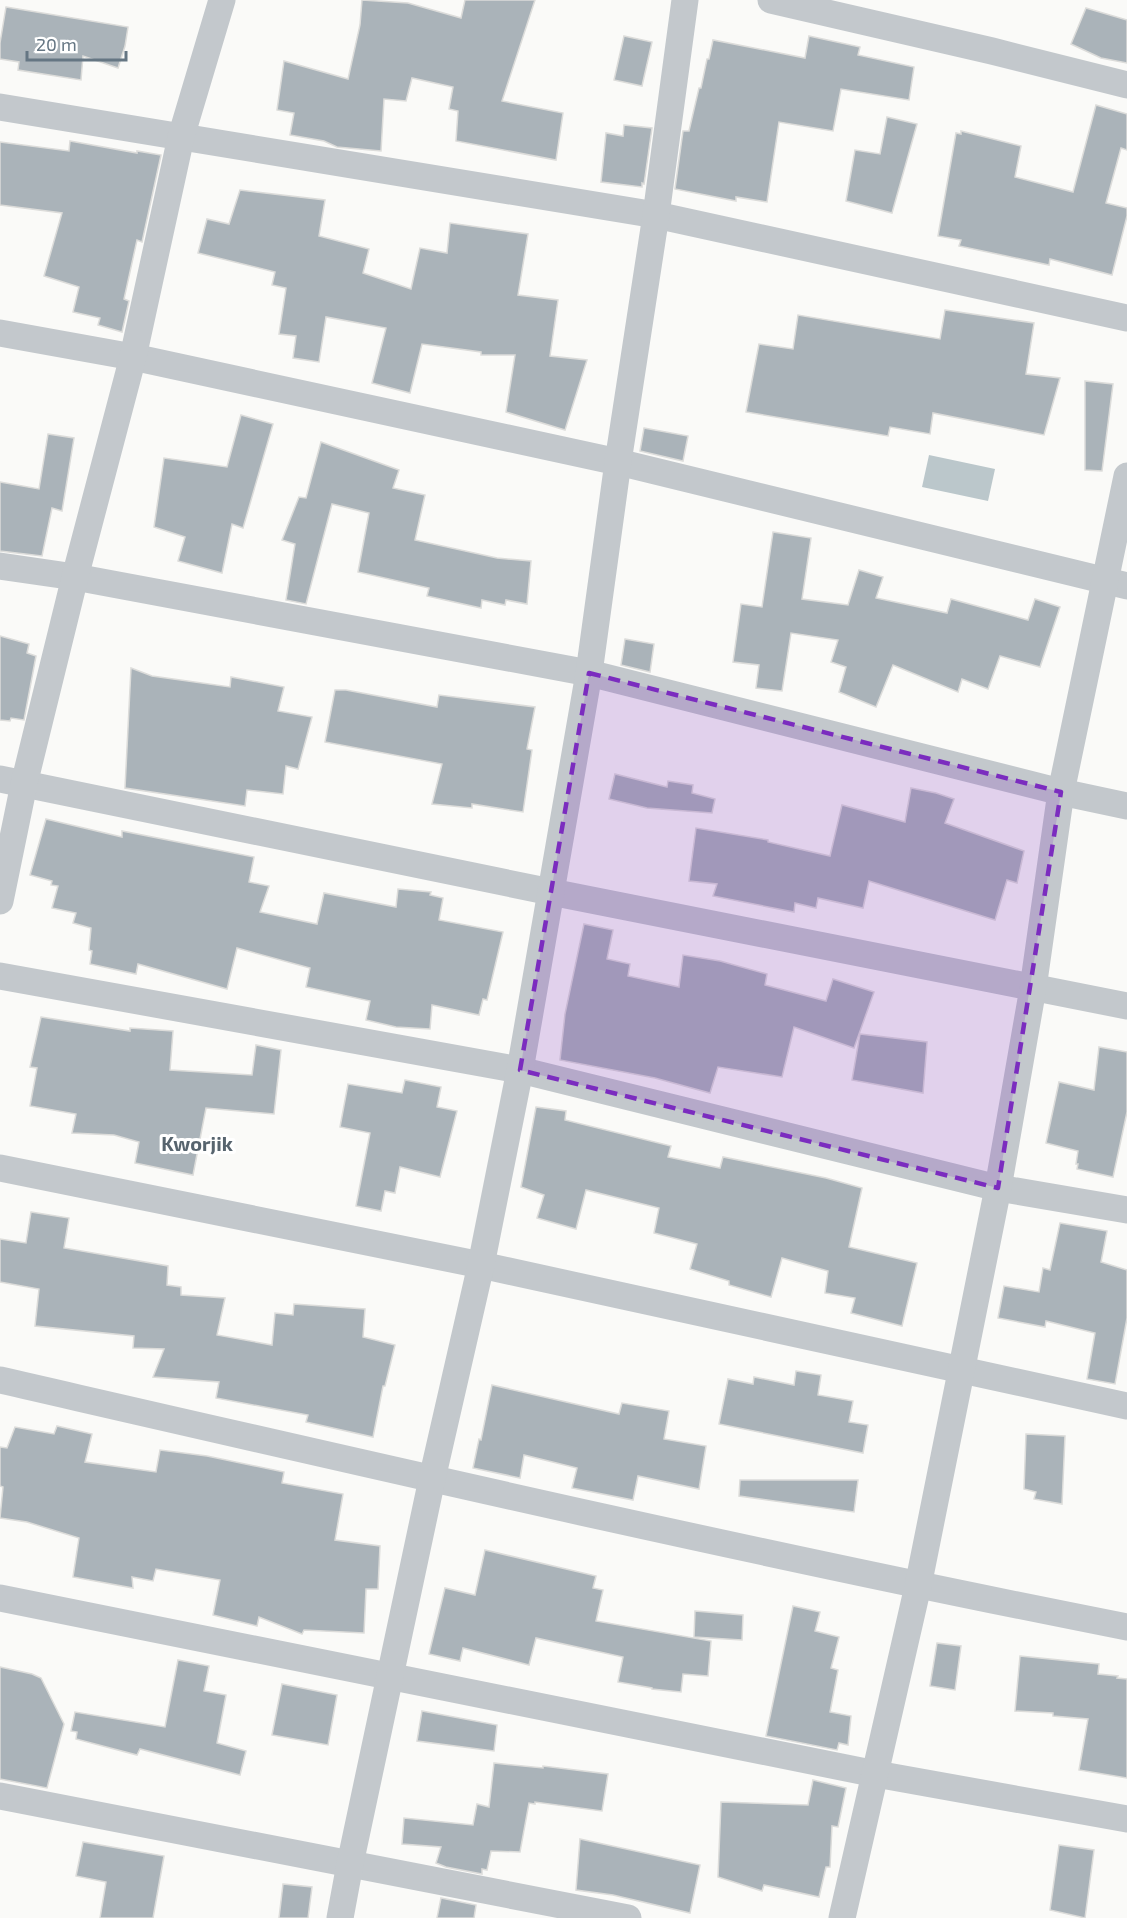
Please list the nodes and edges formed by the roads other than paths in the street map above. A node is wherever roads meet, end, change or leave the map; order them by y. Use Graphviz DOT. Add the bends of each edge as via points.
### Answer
graph roads {
  1 [pos="222,0"];
  2 [pos="685,0"];
  3 [pos="771,0"];
  4 [pos="1127,85"];
  5 [pos="0,107"];
  6 [pos="181,137"];
  7 [pos="656,215"];
  8 [pos="1127,318"];
  9 [pos="0,333"];
  10 [pos="133,357"];
  11 [pos="618,462"];
  12 [pos="1127,476"];
  13 [pos="0,566"];
  14 [pos="75,577"];
  15 [pos="1115,584"];
  16 [pos="589,673"];
  17 [pos="12,782"];
  18 [pos="1061,792"];
  19 [pos="1127,806"];
  20 [pos="551,892"];
  21 [pos="0,901"];
  22 [pos="0,976"];
  23 [pos="1034,988"];
  24 [pos="1127,1006"];
  25 [pos="520,1070"];
  26 [pos="0,1168"];
  27 [pos="998,1188"];
  28 [pos="1127,1210"];
  29 [pos="481,1265"];
  30 [pos="962,1369"];
  31 [pos="0,1380"];
  32 [pos="1127,1406"];
  33 [pos="432,1479"];
  34 [pos="918,1586"];
  35 [pos="0,1598"];
  36 [pos="1127,1627"];
  37 [pos="392,1676"];
  38 [pos="876,1774"];
  39 [pos="0,1796"];
  40 [pos="1127,1819"];
  41 [pos="350,1864"];
  42 [pos="340,1918"];
  43 [pos="628,1918"];
  44 [pos="842,1918"];
  1 -- 6 [label="street"];
  2 -- 7 [label="street"];
  3 -- 4 [label="street"];
  5 -- 6 [label="street"];
  6 -- 7 [label="street"];
  6 -- 10 [label="street"];
  7 -- 8 [label="street"];
  7 -- 11 [label="street"];
  9 -- 10 [label="street"];
  10 -- 11 [label="street"];
  10 -- 14 [label="street"];
  11 -- 15 [label="street"];
  11 -- 16 [label="street"];
  12 -- 15 [label="street"];
  13 -- 14 [label="street"];
  14 -- 16 [label="street"];
  14 -- 17 [label="street"];
  15 -- 18 [label="street"];
  16 -- 18 [label="street"];
  16 -- 20 [label="street"];
  17 -- 20 [label="street"];
  17 -- 21 [label="street"];
  18 -- 19 [label="street"];
  18 -- 23 [label="street"];
  20 -- 23 [label="street"];
  20 -- 25 [label="street"];
  22 -- 25 [label="street"];
  23 -- 24 [label="street"];
  23 -- 27 [label="street"];
  25 -- 27 [label="street"];
  25 -- 29 [label="street"];
  26 -- 29 [label="street"];
  27 -- 28 [label="street"];
  27 -- 30 [label="street"];
  29 -- 30 [label="street"];
  29 -- 33 [label="street"];
  30 -- 32 [label="street"];
  30 -- 34 [label="street"];
  31 -- 33 [label="street"];
  33 -- 34 [label="street"];
  33 -- 37 [label="street"];
  34 -- 36 [label="street"];
  34 -- 38 [label="street"];
  35 -- 37 [label="street"];
  37 -- 38 [label="street"];
  37 -- 41 [label="street"];
  38 -- 40 [label="street"];
  38 -- 44 [label="street"];
  39 -- 41 [label="street"];
  41 -- 42 [label="street"];
  41 -- 43 [label="street"];
}
